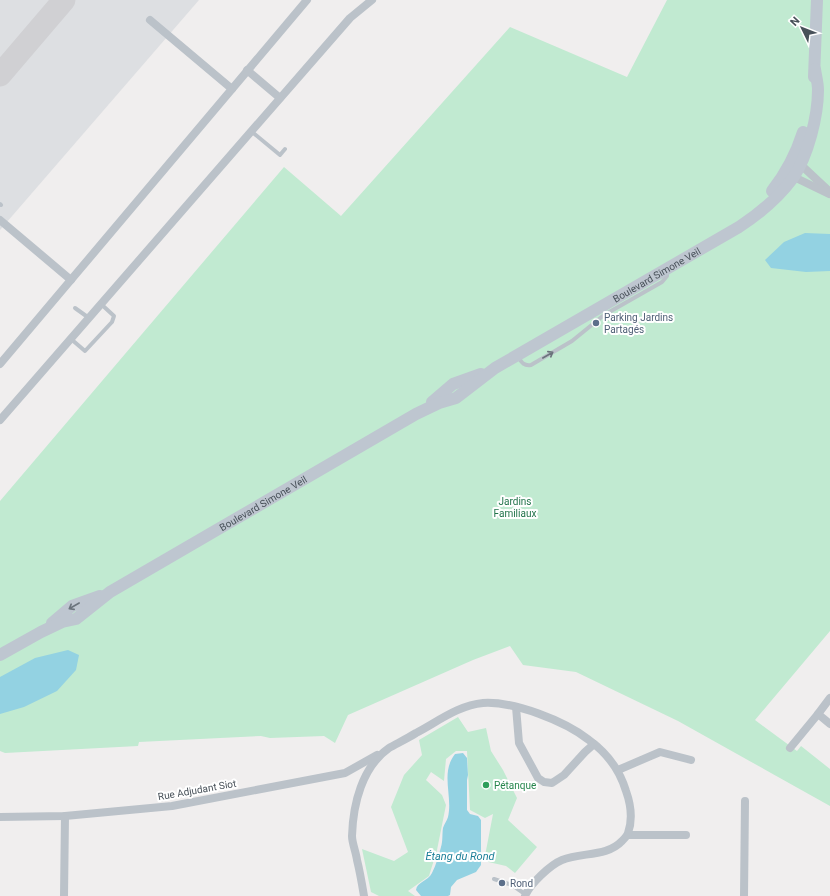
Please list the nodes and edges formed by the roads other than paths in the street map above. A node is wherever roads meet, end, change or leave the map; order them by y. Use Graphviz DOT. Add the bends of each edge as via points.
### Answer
graph roads {
  1 [pos="307,0"];
  2 [pos="372,0"];
  3 [pos="817,0"];
  4 [pos="150,20"];
  5 [pos="815,69"];
  6 [pos="247,70"];
  7 [pos="232,89"];
  8 [pos="280,98"];
  9 [pos="251,131"];
  10 [pos="285,149"];
  11 [pos="800,164"];
  12 [pos="794,177"];
  13 [pos="830,193"];
  14 [pos="0,220"];
  15 [pos="714,241"];
  16 [pos="70,280"];
  17 [pos="101,304"];
  18 [pos="75,308"];
  19 [pos="89,318"];
  20 [pos="71,339"];
  21 [pos="0,364"];
  22 [pos="0,420"];
  23 [pos="0,656"];
  24 [pos="830,698"];
  25 [pos="516,707"];
  26 [pos="818,714"];
  27 [pos="830,724"];
  28 [pos="594,744"];
  29 [pos="790,748"];
  30 [pos="389,749"];
  31 [pos="691,760"];
  32 [pos="618,770"];
  33 [pos="745,801"];
  34 [pos="65,816"];
  35 [pos="0,817"];
  36 [pos="628,835"];
  37 [pos="686,835"];
  38 [pos="494,879"];
  39 [pos="526,894"];
  40 [pos="64,896"];
  41 [pos="364,896"];
  42 [pos="744,896"];
  1 -- 6 [label="street"];
  2 -- 8 [label="street" via="350,18"];
  3 -- 5 [label="main road, Boulevard Simone Veil"];
  4 -- 7 [label="street"];
  5 -- 11 [label="main road, Boulevard Simone Veil" via="818,90 816,113"];
  5 -- 15 [label="main road, Boulevard Simone Veil" via="804,128 786,172 751,214"];
  6 -- 7 [label="street"];
  6 -- 8 [label="street"];
  7 -- 16 [label="street"];
  8 -- 9 [label="street"];
  9 -- 10 [label="lane" via="280,155"];
  9 -- 17 [label="street"];
  11 -- 12 [label="main road, Boulevard Simone Veil"];
  11 -- 13 [label="street"];
  12 -- 13 [label="street"];
  12 -- 15 [label="main road, Boulevard Simone Veil" via="751,219"];
  14 -- 16 [label="street"];
  15 -- 23 [label="main road, Boulevard Simone Veil" via="495,368 453,384 416,414 110,592 72,606 40,632"];
  16 -- 21 [label="street"];
  17 -- 19 [label="street"];
  17 -- 20 [label="lane" via="114,316 112,322 85,351"];
  18 -- 19 [label="lane"];
  19 -- 20 [label="street"];
  20 -- 22 [label="street"];
  24 -- 26 [label="street"];
  25 -- 28 [label="street" via="563,724"];
  25 -- 28 [label="street" via="519,743 538,778 544,782 552,783 564,775"];
  25 -- 30 [label="street" via="482,704 462,708"];
  26 -- 27 [label="street"];
  26 -- 29 [label="street"];
  28 -- 32 [label="street"];
  30 -- 34 [label="street, Rue Adjudant Siot" via="346,773 172,806"];
  30 -- 41 [label="street" via="373,763 361,785 355,811 352,837"];
  31 -- 32 [label="street" via="660,752"];
  32 -- 36 [label="street" via="632,813"];
  33 -- 42 [label="street"];
  34 -- 35 [label="street, Rue Adjudant Siot"];
  34 -- 40 [label="street"];
  36 -- 37 [label="street"];
  36 -- 39 [label="street" via="618,845 604,852 562,860 548,869"];
  38 -- 39 [label="lane" via="512,885"];
}
